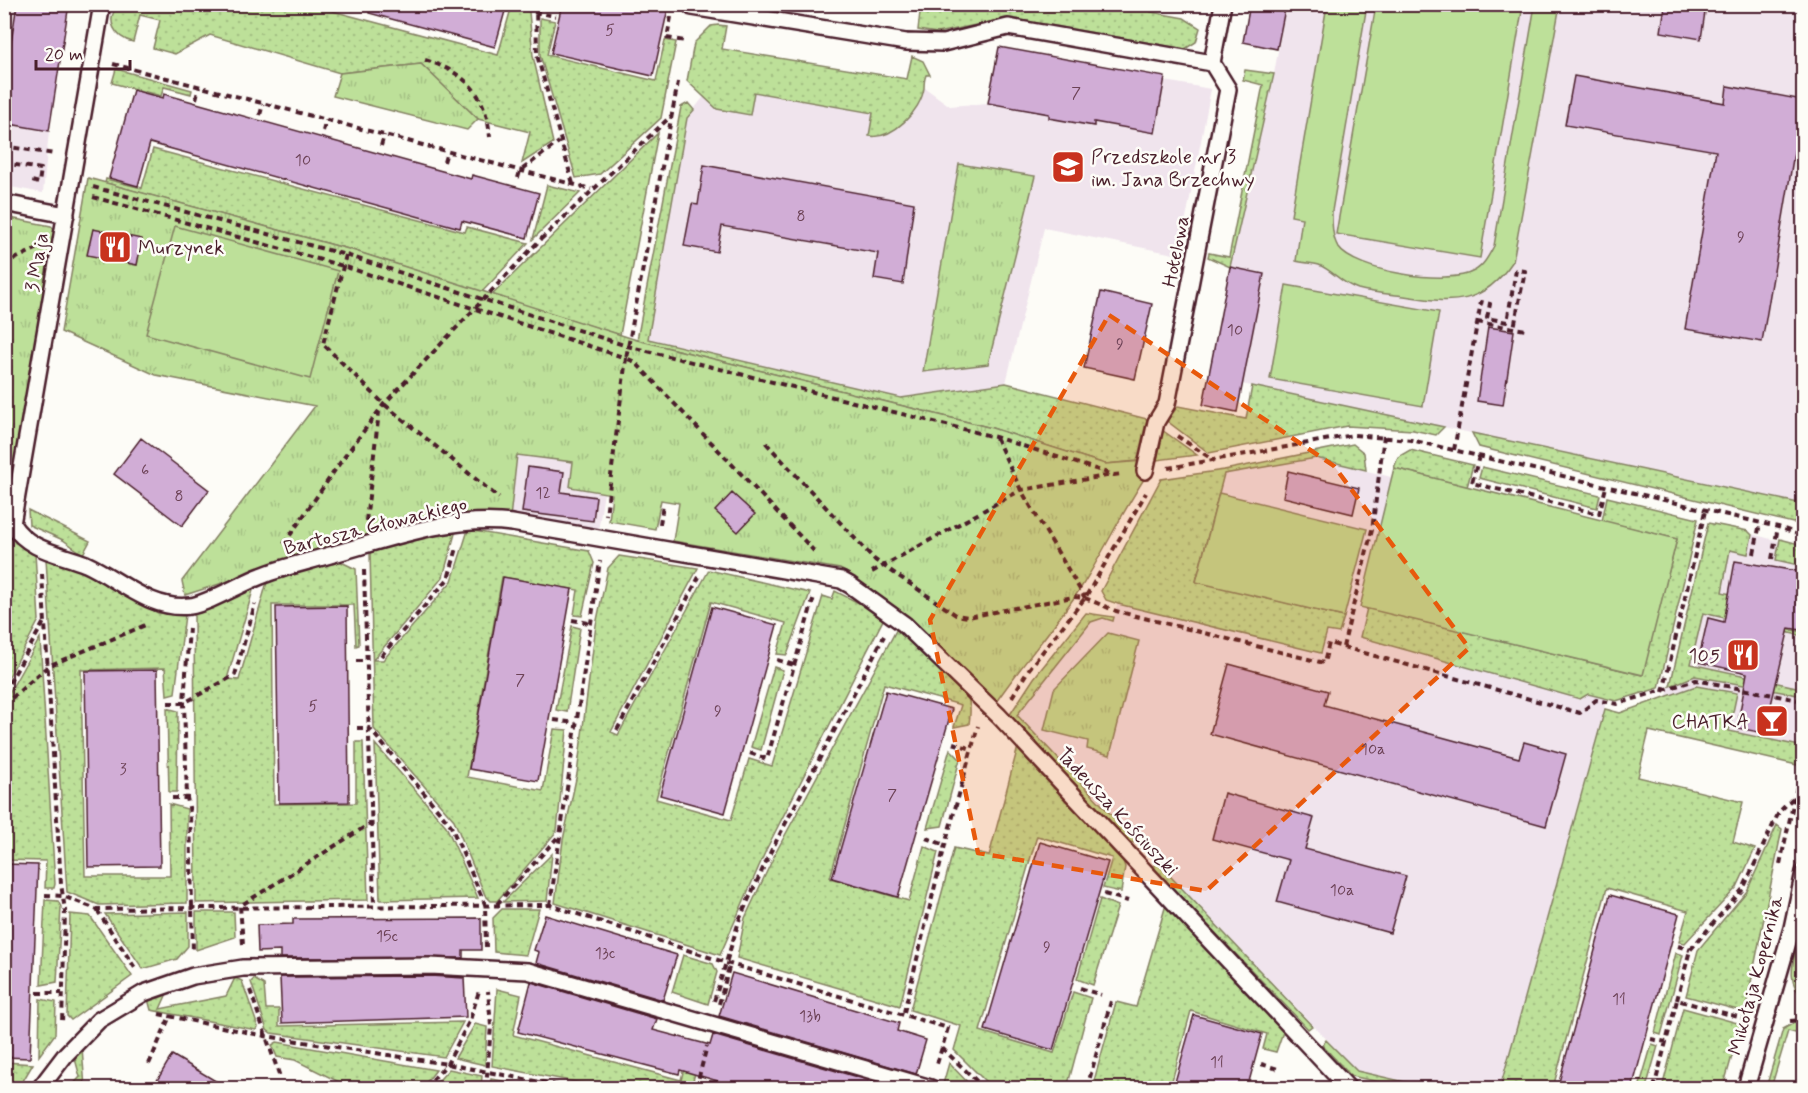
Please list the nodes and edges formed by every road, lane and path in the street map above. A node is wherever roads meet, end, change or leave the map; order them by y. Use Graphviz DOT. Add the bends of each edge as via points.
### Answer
graph roads {
  1 [pos="102,4"];
  2 [pos="536,4"];
  3 [pos="1223,4"];
  4 [pos="692,6"];
  5 [pos="534,12"];
  6 [pos="556,16"];
  7 [pos="672,16"];
  8 [pos="685,41"];
  9 [pos="92,58"];
  10 [pos="425,60"];
  11 [pos="1212,63"];
  12 [pos="678,82"];
  13 [pos="199,87"];
  14 [pos="196,99"];
  15 [pos="263,104"];
  16 [pos="260,116"];
  17 [pos="671,116"];
  18 [pos="326,120"];
  19 [pos="323,131"];
  20 [pos="384,135"];
  21 [pos="490,137"];
  22 [pos="559,142"];
  23 [pos="5,146"];
  24 [pos="381,146"];
  25 [pos="447,152"];
  26 [pos="52,154"];
  27 [pos="4,161"];
  28 [pos="444,162"];
  29 [pos="520,171"];
  30 [pos="518,178"];
  31 [pos="27,181"];
  32 [pos="573,184"];
  33 [pos="71,186"];
  34 [pos="591,189"];
  35 [pos="4,203"];
  36 [pos="66,215"];
  37 [pos="45,245"];
  38 [pos="346,255"];
  39 [pos="4,264"];
  40 [pos="343,266"];
  41 [pos="482,300"];
  42 [pos="474,308"];
  43 [pos="1477,321"];
  44 [pos="1514,328"];
  45 [pos="1526,330"];
  46 [pos="627,346"];
  47 [pos="626,358"];
  48 [pos="384,404"];
  49 [pos="379,412"];
  50 [pos="1156,422"];
  51 [pos="1384,436"];
  52 [pos="995,437"];
  53 [pos="766,443"];
  54 [pos="1454,450"];
  55 [pos="1479,456"];
  56 [pos="1215,461"];
  57 [pos="1152,470"];
  58 [pos="1114,475"];
  59 [pos="1606,487"];
  60 [pos="1021,490"];
  61 [pos="1705,511"];
  62 [pos="464,521"];
  63 [pos="505,522"];
  64 [pos="1760,523"];
  65 [pos="1778,527"];
  66 [pos="1803,536"];
  67 [pos="603,537"];
  68 [pos="363,546"];
  69 [pos="40,549"];
  70 [pos="1754,554"];
  71 [pos="1772,559"];
  72 [pos="882,566"];
  73 [pos="701,574"];
  74 [pos="263,575"];
  75 [pos="846,582"];
  76 [pos="817,588"];
  77 [pos="1085,598"];
  78 [pos="190,606"];
  79 [pos="895,616"];
  80 [pos="572,620"];
  81 [pos="44,621"];
  82 [pos="151,622"];
  83 [pos="589,623"];
  84 [pos="1343,647"];
  85 [pos="381,656"];
  86 [pos="777,660"];
  87 [pos="356,661"];
  88 [pos="366,661"];
  89 [pos="794,665"];
  90 [pos="48,666"];
  91 [pos="4,692"];
  92 [pos="1663,692"];
  93 [pos="1803,701"];
  94 [pos="168,703"];
  95 [pos="184,703"];
  96 [pos="985,703"];
  97 [pos="4,705"];
  98 [pos="999,716"];
  99 [pos="554,720"];
  100 [pos="575,723"];
  101 [pos="357,728"];
  102 [pos="369,728"];
  103 [pos="617,730"];
  104 [pos="953,743"];
  105 [pos="972,749"];
  106 [pos="750,753"];
  107 [pos="1803,754"];
  108 [pos="172,798"];
  109 [pos="187,798"];
  110 [pos="371,823"];
  111 [pos="558,837"];
  112 [pos="926,838"];
  113 [pos="945,845"];
  114 [pos="1803,872"];
  115 [pos="1104,894"];
  116 [pos="45,895"];
  117 [pos="63,896"];
  118 [pos="1128,901"];
  119 [pos="485,904"];
  120 [pos="497,904"];
  121 [pos="374,905"];
  122 [pos="550,905"];
  123 [pos="240,906"];
  124 [pos="191,908"];
  125 [pos="96,909"];
  126 [pos="243,941"];
  127 [pos="1678,946"];
  128 [pos="1690,950"];
  129 [pos="193,956"];
  130 [pos="728,963"];
  131 [pos="486,967"];
  132 [pos="243,968"];
  133 [pos="1080,988"];
  134 [pos="37,993"];
  135 [pos="62,993"];
  136 [pos="144,993"];
  137 [pos="1101,995"];
  138 [pos="1677,1000"];
  139 [pos="1111,1001"];
  140 [pos="904,1013"];
  141 [pos="170,1017"];
  142 [pos="1749,1020"];
  143 [pos="710,1023"];
  144 [pos="62,1036"];
  145 [pos="265,1036"];
  146 [pos="1651,1039"];
  147 [pos="1666,1042"];
  148 [pos="149,1064"];
  149 [pos="447,1064"];
  150 [pos="1262,1064"];
  151 [pos="1278,1069"];
  152 [pos="487,1072"];
  153 [pos="280,1077"];
  154 [pos="40,1089"];
  155 [pos="425,1089"];
  156 [pos="486,1089"];
  157 [pos="571,1089"];
  158 [pos="696,1089"];
  159 [pos="931,1089"];
  160 [pos="984,1089"];
  161 [pos="1087,1089"];
  162 [pos="1348,1089"];
  163 [pos="1654,1089"];
  164 [pos="1746,1089"];
  1 -- 9 [label="lane, 3 Maja"];
  2 -- 5 [label="path"];
  3 -- 11 [label="lane"];
  4 -- 11 [label="lane" via="906,42 943,43 1008,27"];
  5 -- 6 [label="path"];
  5 -- 22 [label="path" via="537,55"];
  7 -- 8 [label="path" via="667,38"];
  9 -- 13 [label="path"];
  9 -- 33 [label="lane, 3 Maja"];
  10 -- 21 [label="path" via="448,67 478,96 488,114"];
  11 -- 50 [label="lane, Hotelowa" via="1228,90 1167,404"];
  12 -- 17 [label="path"];
  13 -- 14 [label="path"];
  13 -- 15 [label="path"];
  15 -- 16 [label="path"];
  15 -- 18 [label="path"];
  17 -- 34 [label="path"];
  17 -- 46 [label="path"];
  18 -- 19 [label="path"];
  18 -- 20 [label="path"];
  20 -- 24 [label="path"];
  20 -- 25 [label="path"];
  22 -- 29 [label="path"];
  22 -- 32 [label="path"];
  23 -- 26 [label="path"];
  23 -- 27 [label="path"];
  25 -- 28 [label="path"];
  25 -- 29 [label="path"];
  27 -- 31 [label="path" via="40,169 39,183"];
  29 -- 30 [label="path"];
  29 -- 32 [label="path"];
  32 -- 34 [label="path"];
  33 -- 36 [label="lane, 3 Maja"];
  33 -- 38 [label="path"];
  33 -- 40 [label="path"];
  34 -- 41 [label="path"];
  35 -- 36 [label="lane"];
  36 -- 69 [label="lane, 3 Maja" via="12,524 17,533"];
  37 -- 39 [label="path"];
  38 -- 40 [label="path"];
  38 -- 41 [label="path"];
  40 -- 42 [label="path"];
  40 -- 48 [label="path" via="323,344"];
  41 -- 42 [label="path"];
  41 -- 46 [label="path"];
  42 -- 47 [label="path"];
  42 -- 48 [label="path"];
  43 -- 44 [label="path"];
  43 -- 44 [label="path" via="1481,302 1490,304 1487,318 1507,322 1516,270 1525,271"];
  43 -- 54 [label="path"];
  44 -- 45 [label="path"];
  46 -- 47 [label="path"];
  46 -- 52 [label="path"];
  47 -- 67 [label="path"];
  47 -- 75 [label="path" via="635,362"];
  48 -- 49 [label="path"];
  48 -- 63 [label="path" via="506,504"];
  49 -- 68 [label="path"];
  49 -- 74 [label="path"];
  50 -- 56 [label="path"];
  50 -- 57 [label="lane, Hotelowa"];
  51 -- 54 [label="path"];
  51 -- 56 [label="path" via="1353,435"];
  51 -- 84 [label="path" via="1372,530"];
  52 -- 58 [label="path"];
  52 -- 60 [label="path"];
  53 -- 72 [label="path"];
  54 -- 55 [label="path"];
  55 -- 59 [label="path"];
  55 -- 59 [label="path" via="1472,483 1599,514"];
  56 -- 57 [label="path"];
  57 -- 58 [label="path"];
  57 -- 77 [label="path"];
  58 -- 60 [label="path"];
  59 -- 61 [label="path"];
  60 -- 72 [label="path"];
  60 -- 77 [label="path"];
  61 -- 64 [label="path"];
  61 -- 92 [label="path"];
  62 -- 63 [label="lane, Bartosza Głowackiego"];
  62 -- 68 [label="lane, Bartosza Głowackiego"];
  62 -- 85 [label="path" via="448,579"];
  63 -- 67 [label="lane, Bartosza Głowackiego"];
  64 -- 65 [label="path"];
  64 -- 70 [label="path"];
  65 -- 66 [label="path"];
  65 -- 71 [label="path"];
  67 -- 75 [label="lane, Bartosza Głowackiego"];
  67 -- 83 [label="path"];
  68 -- 74 [label="lane, Bartosza Głowackiego"];
  68 -- 88 [label="path"];
  69 -- 78 [label="lane, Bartosza Głowackiego" via="86,565 157,602"];
  69 -- 81 [label="path"];
  72 -- 75 [label="path"];
  72 -- 77 [label="path" via="956,615 968,617"];
  73 -- 103 [label="path"];
  74 -- 78 [label="lane, Bartosza Głowackiego"];
  74 -- 95 [label="path" via="235,675"];
  75 -- 79 [label="lane, Tadeusza Kościuszki"];
  76 -- 89 [label="path"];
  77 -- 84 [label="path" via="1116,611 1324,663 1329,643"];
  77 -- 98 [label="path" via="1029,669"];
  78 -- 95 [label="path"];
  79 -- 96 [label="lane, Tadeusza Kościuszki"];
  79 -- 130 [label="path" via="771,851 740,918"];
  80 -- 83 [label="path"];
  81 -- 90 [label="path"];
  81 -- 91 [label="path"];
  82 -- 90 [label="path"];
  83 -- 100 [label="path"];
  84 -- 92 [label="path" via="1580,713 1596,700 1617,704"];
  86 -- 89 [label="path"];
  87 -- 88 [label="path"];
  88 -- 102 [label="path"];
  89 -- 106 [label="path" via="767,759"];
  90 -- 97 [label="path"];
  90 -- 117 [label="path"];
  92 -- 93 [label="path" via="1696,680"];
  94 -- 95 [label="path"];
  95 -- 109 [label="path"];
  96 -- 98 [label="lane, Tadeusza Kościuszki"];
  96 -- 105 [label="path"];
  98 -- 162 [label="lane, Tadeusza Kościuszki"];
  99 -- 100 [label="path"];
  100 -- 111 [label="path"];
  101 -- 102 [label="path"];
  102 -- 110 [label="path"];
  102 -- 119 [label="path" via="450,824"];
  104 -- 105 [label="path"];
  105 -- 113 [label="path"];
  107 -- 128 [label="path" via="1793,797 1779,812 1743,888"];
  108 -- 109 [label="path"];
  109 -- 124 [label="path"];
  110 -- 121 [label="path"];
  110 -- 123 [label="path"];
  111 -- 120 [label="path"];
  111 -- 122 [label="path"];
  112 -- 113 [label="path"];
  113 -- 140 [label="path"];
  114 -- 164 [label="lane, Mikołaja Kopernika" via="1792,928"];
  115 -- 118 [label="path"];
  116 -- 117 [label="path"];
  117 -- 125 [label="path"];
  117 -- 135 [label="path"];
  119 -- 120 [label="path"];
  119 -- 121 [label="path"];
  119 -- 131 [label="path"];
  120 -- 122 [label="path"];
  121 -- 123 [label="path"];
  122 -- 130 [label="path"];
  123 -- 124 [label="path"];
  123 -- 126 [label="path"];
  124 -- 125 [label="path"];
  124 -- 129 [label="path"];
  125 -- 136 [label="path" via="141,978"];
  127 -- 128 [label="path"];
  128 -- 138 [label="path"];
  130 -- 140 [label="path"];
  130 -- 143 [label="path"];
  131 -- 132 [label="lane"];
  131 -- 143 [label="lane" via="528,971"];
  131 -- 149 [label="path" via="470,1020"];
  131 -- 152 [label="path" via="491,1026"];
  132 -- 136 [label="lane" via="193,976"];
  132 -- 145 [label="path"];
  133 -- 137 [label="path"];
  134 -- 135 [label="path"];
  135 -- 144 [label="path"];
  136 -- 141 [label="path" via="145,1011"];
  136 -- 154 [label="lane" via="99,1020"];
  138 -- 142 [label="path"];
  138 -- 147 [label="path"];
  139 -- 161 [label="path"];
  140 -- 160 [label="path" via="948,1028 942,1048"];
  141 -- 145 [label="path"];
  141 -- 148 [label="path"];
  143 -- 158 [label="path"];
  143 -- 159 [label="lane"];
  145 -- 149 [label="path"];
  145 -- 153 [label="path"];
  146 -- 147 [label="path"];
  147 -- 163 [label="path"];
  149 -- 152 [label="path"];
  149 -- 155 [label="path"];
  150 -- 151 [label="path"];
  152 -- 156 [label="path"];
  152 -- 157 [label="path"];
}
